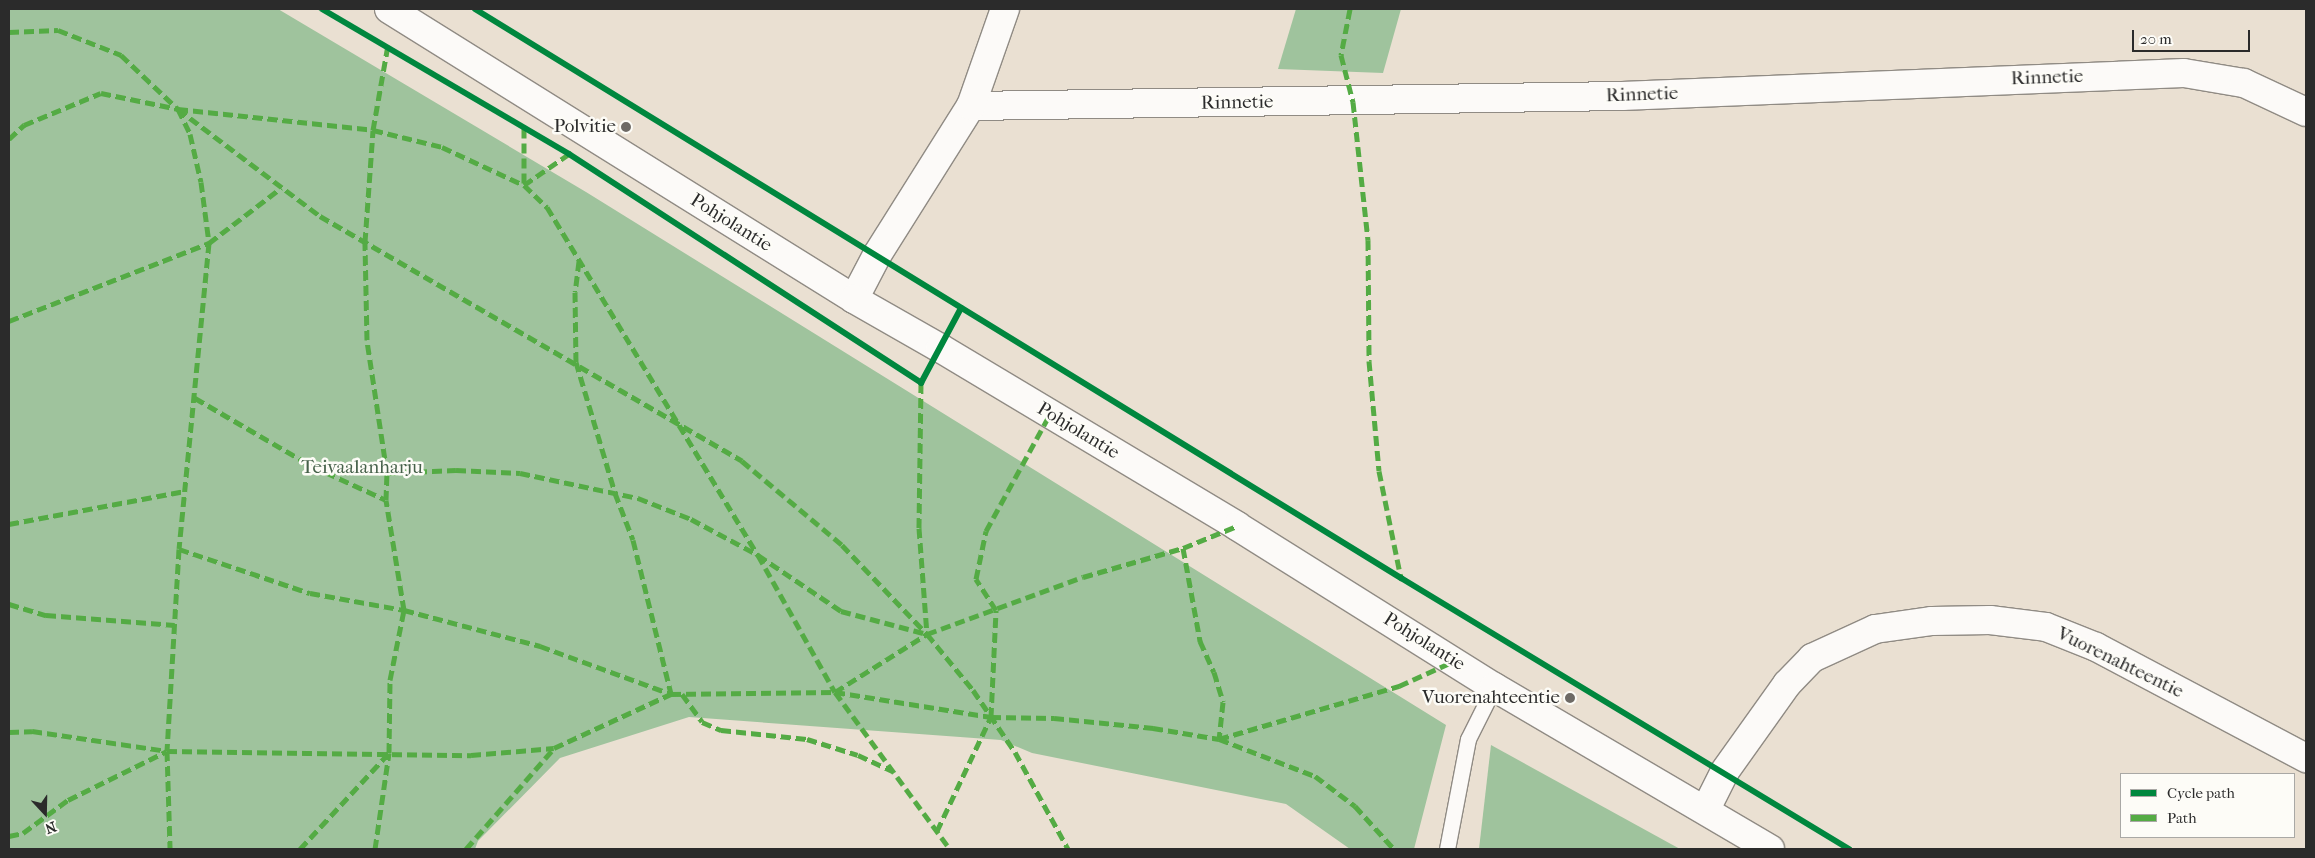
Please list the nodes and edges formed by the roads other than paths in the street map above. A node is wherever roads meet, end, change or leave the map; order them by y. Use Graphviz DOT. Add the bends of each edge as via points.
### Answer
graph roads {
  1 [pos="392,9"];
  2 [pos="1005,9"];
  3 [pos="970,106"];
  4 [pos="2306,112"];
  5 [pos="854,299"];
  6 [pos="1494,687"];
  7 [pos="2306,758"];
  8 [pos="1706,810"];
  9 [pos="1447,849"];
  10 [pos="1770,849"];
  1 -- 5 [label="street, Pohjolantie" via="525,96"];
  2 -- 3 [label="street"];
  3 -- 4 [label="street, Rinnetie" via="1622,96 2184,73 2244,83"];
  3 -- 5 [label="street" via="877,255"];
  5 -- 6 [label="street, Pohjolantie" via="1237,526"];
  6 -- 8 [label="street, Pohjolantie"];
  6 -- 9 [label="lane" via="1468,739"];
  7 -- 8 [label="street, Vuorenahteentie" via="2096,647 2046,627 1990,620 1932,621 1875,629 1812,658 1787,684 1725,772"];
  8 -- 10 [label="street, Pohjolantie"];
}
